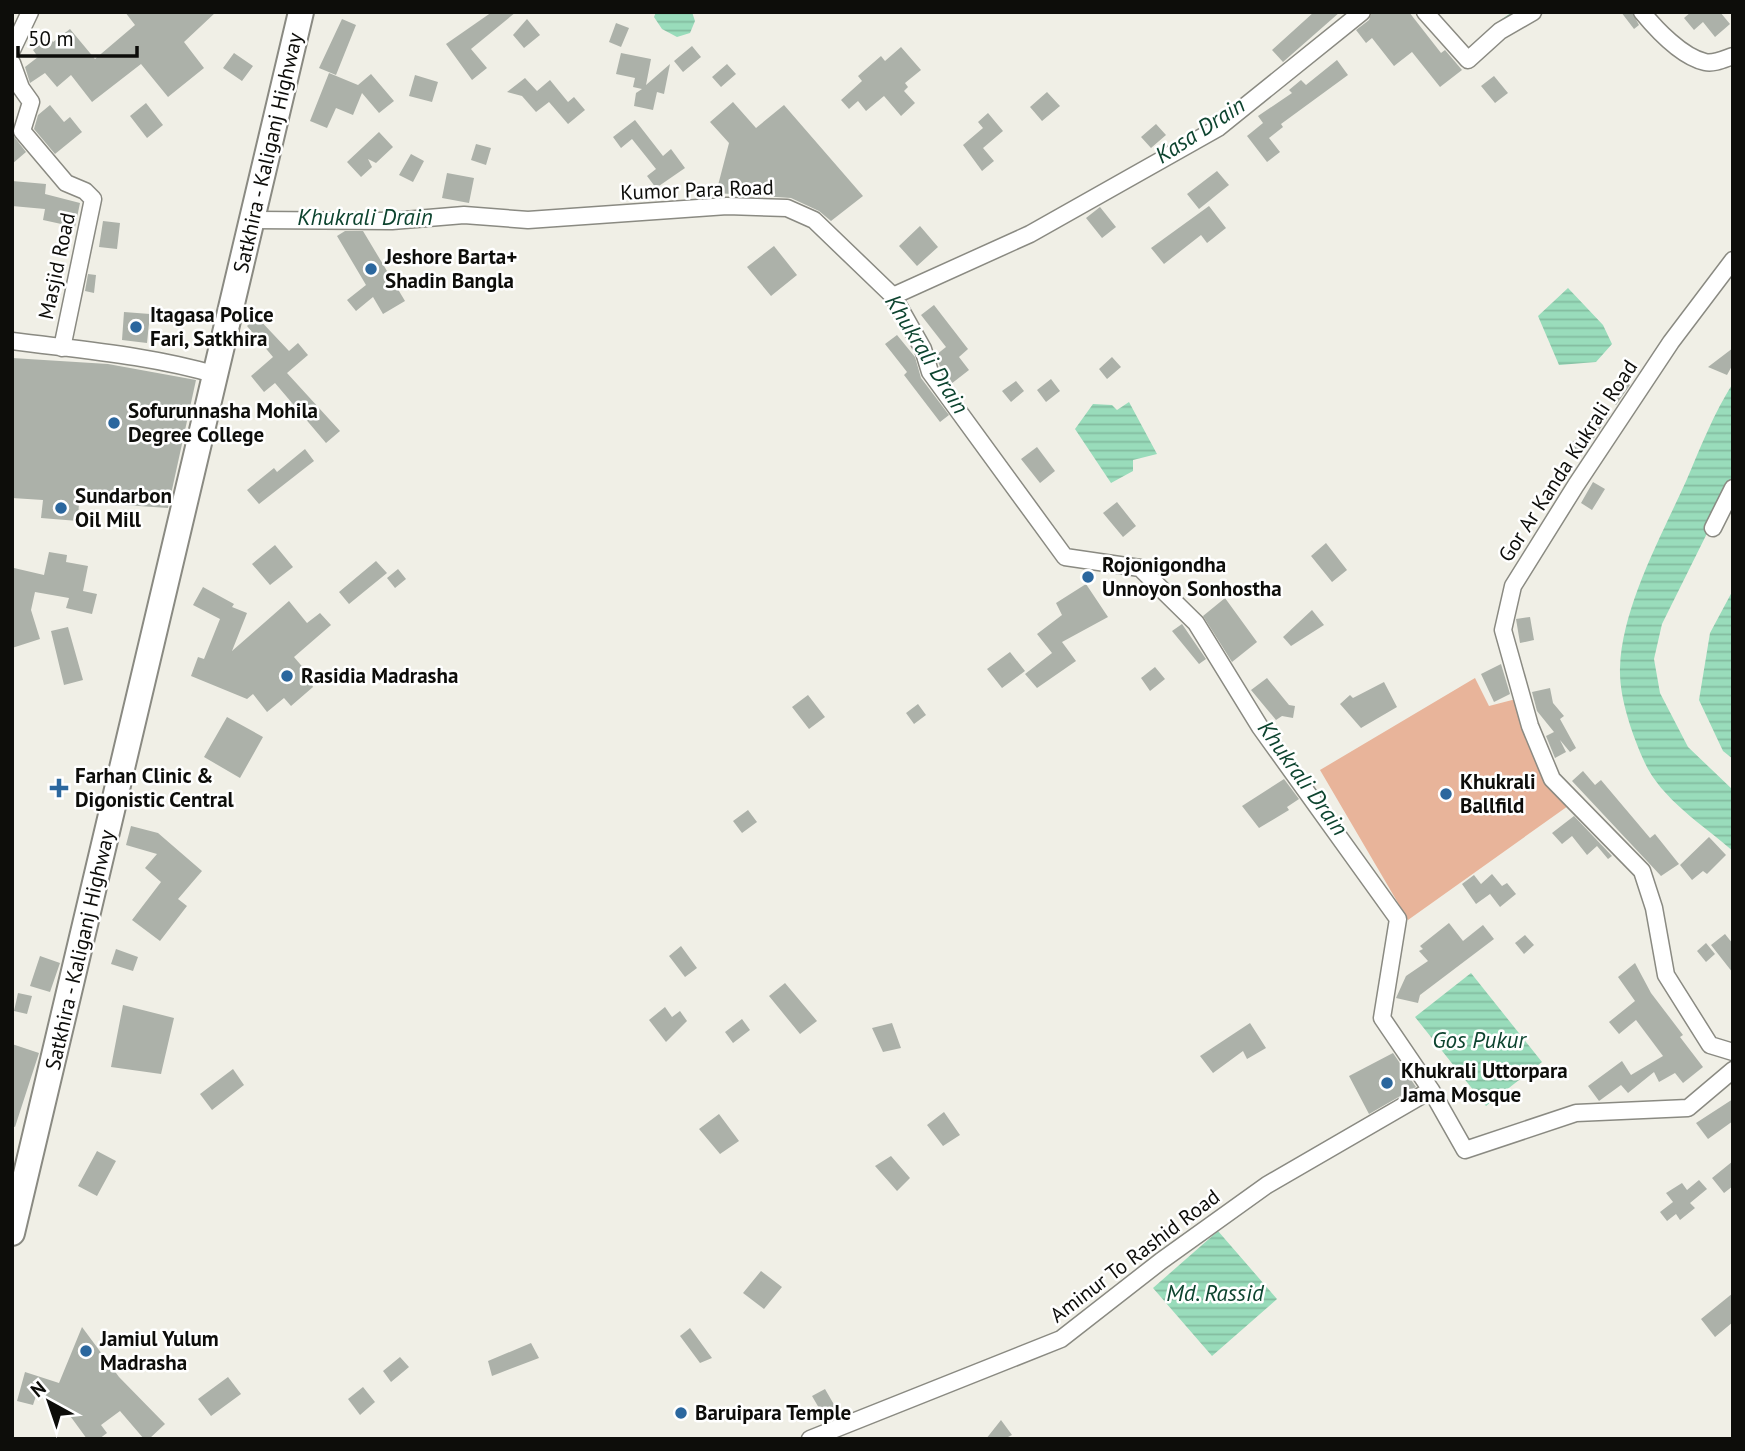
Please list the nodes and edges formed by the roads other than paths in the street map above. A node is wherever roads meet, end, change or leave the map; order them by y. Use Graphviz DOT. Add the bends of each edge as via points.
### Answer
graph roads {
  1 [pos="30,12"];
  2 [pos="301,12"];
  3 [pos="1362,12"];
  4 [pos="1425,12"];
  5 [pos="1532,12"];
  6 [pos="1642,12"];
  7 [pos="12,50"];
  8 [pos="1733,56"];
  9 [pos="12,63"];
  10 [pos="253,220"];
  11 [pos="1733,260"];
  12 [pos="893,296"];
  13 [pos="12,341"];
  14 [pos="62,348"];
  15 [pos="217,375"];
  16 [pos="1733,488"];
  17 [pos="1713,528"];
  18 [pos="1733,1052"];
  19 [pos="1733,1070"];
  20 [pos="1431,1090"];
  21 [pos="12,1234"];
  22 [pos="810,1439"];
  1 -- 7 [label="street"];
  2 -- 10 [label="highway, Satkhira - Kaliganj Highway"];
  3 -- 12 [label="street" via="1218,128 1030,234"];
  4 -- 5 [label="street" via="1468,60 1500,31"];
  6 -- 8 [label="street" via="1696,58 1707,63"];
  9 -- 14 [label="street, Masjid Road" via="31,102 22,131 66,183 93,200"];
  10 -- 12 [label="street, Kumor Para Road" via="392,221 464,215 528,220 727,206 787,208 814,219"];
  10 -- 15 [label="highway, Satkhira - Kaliganj Highway"];
  11 -- 18 [label="street, Gor Ar Kanda Kukrali Road" via="1671,342 1513,586 1503,630 1530,726 1552,779 1642,871 1666,975 1710,1045"];
  12 -- 20 [label="street, Kumor Para Road" via="923,349 930,372 1066,557 1140,568 1196,624 1260,727 1398,919 1382,1017"];
  13 -- 14 [label="street"];
  14 -- 15 [label="street" via="133,355"];
  15 -- 21 [label="highway, Satkhira - Kaliganj Highway"];
  16 -- 17 [label="street"];
  19 -- 20 [label="street, Kumor Para Road" via="1688,1108 1576,1113 1465,1150"];
  20 -- 22 [label="street, Aminur To Rashid Road" via="1267,1185 1061,1339"];
}
